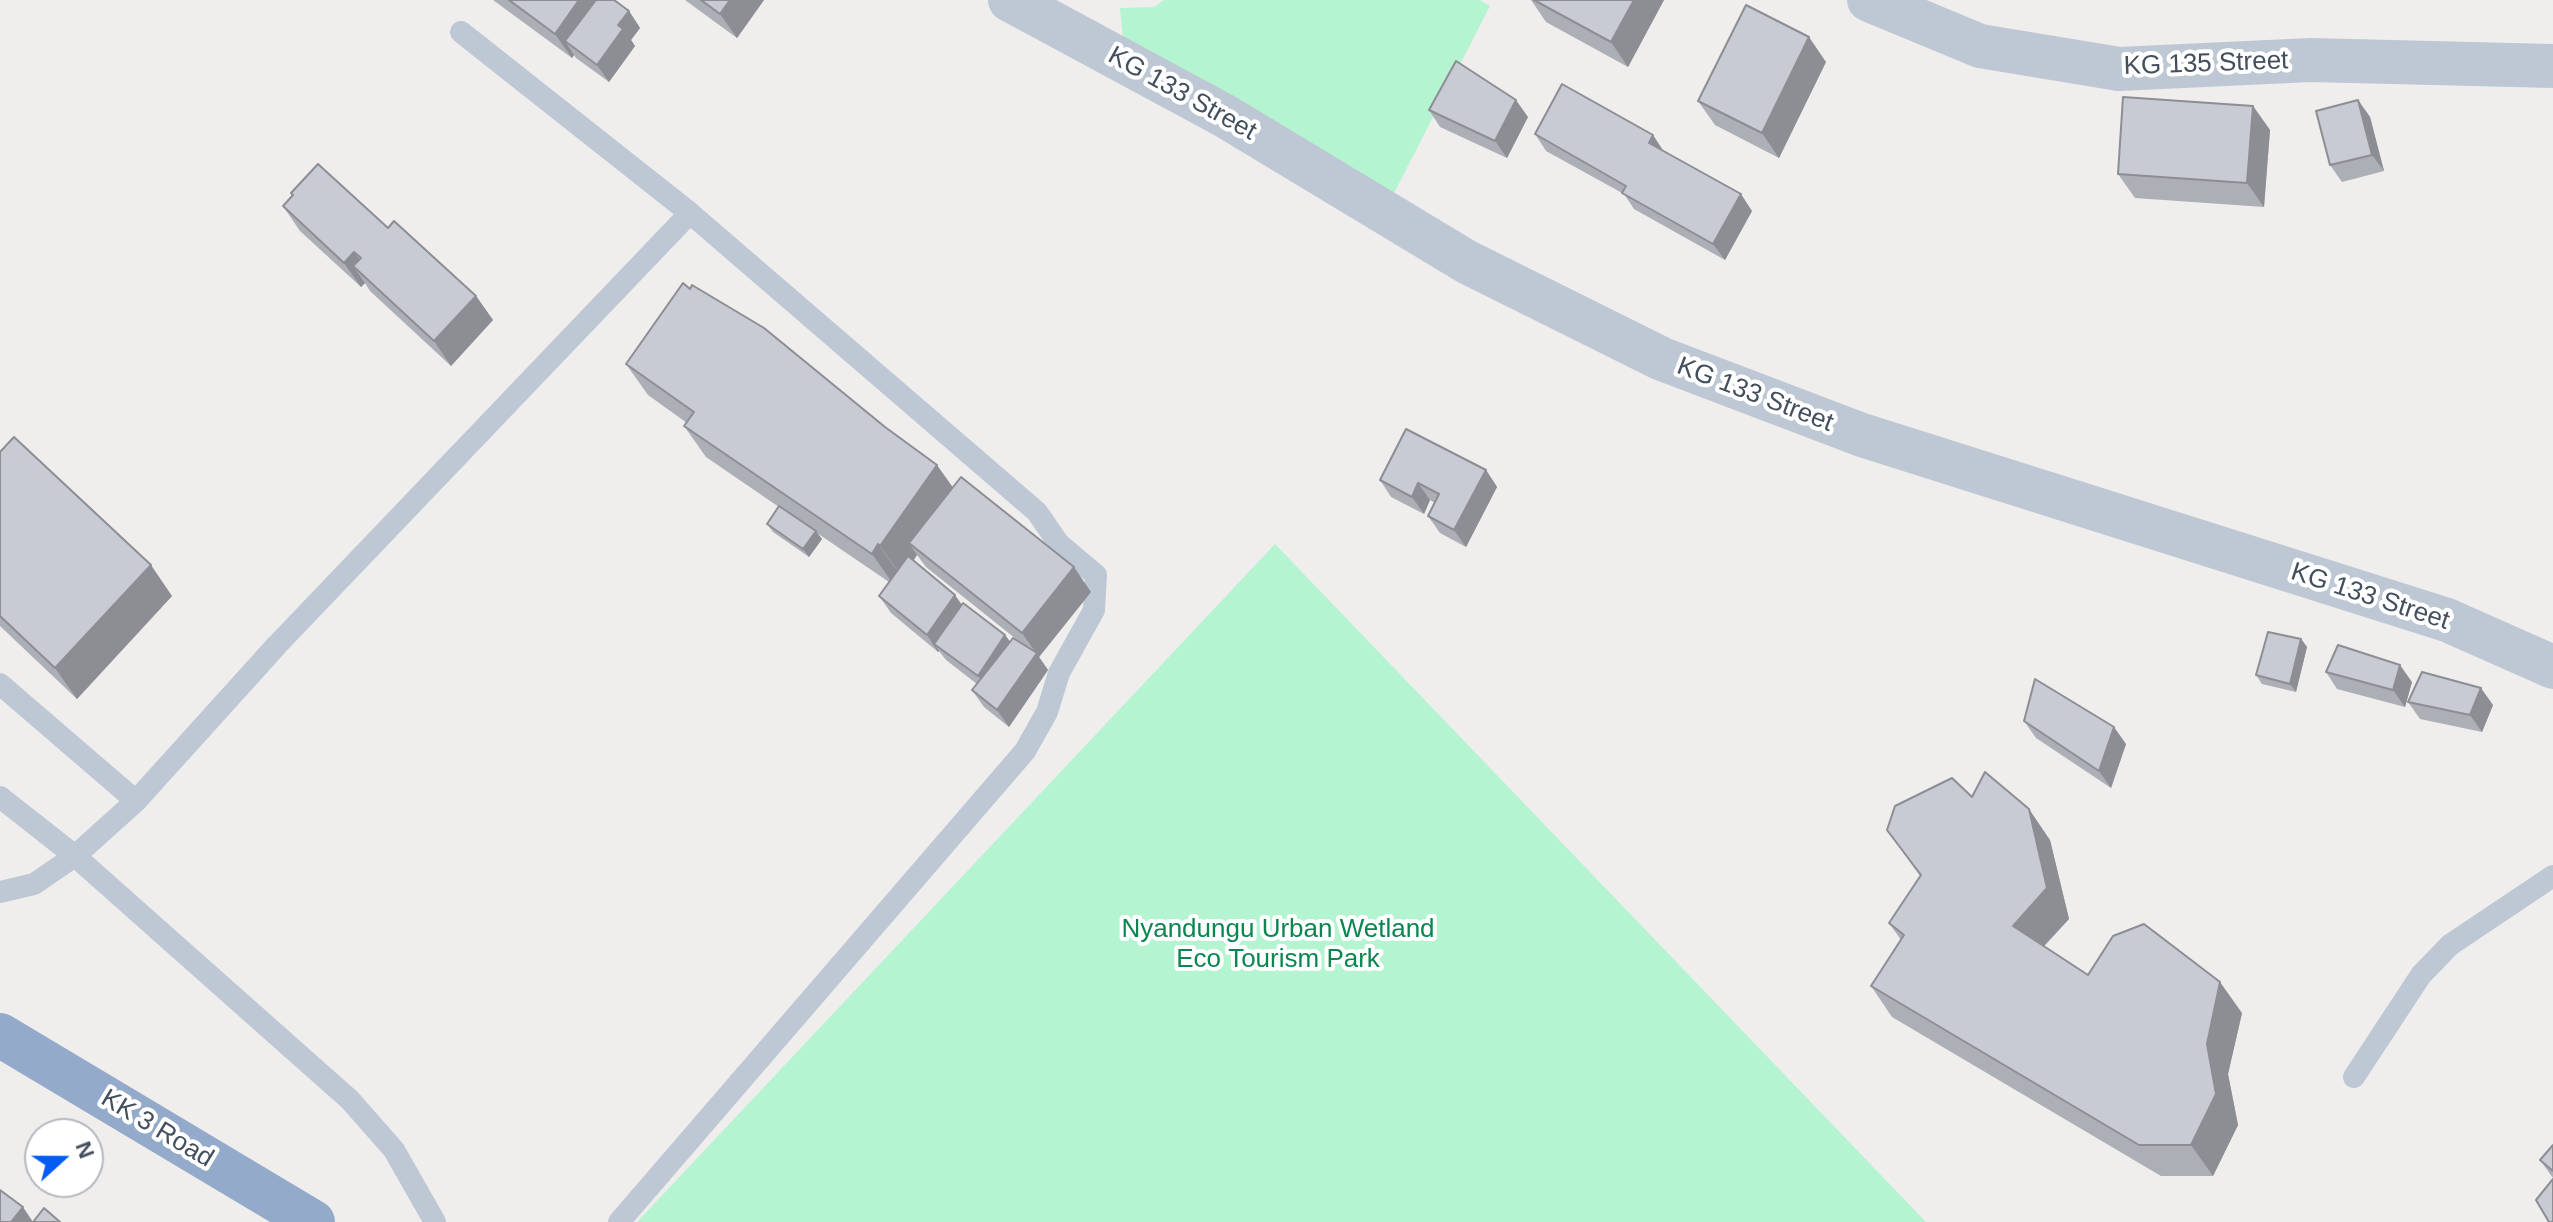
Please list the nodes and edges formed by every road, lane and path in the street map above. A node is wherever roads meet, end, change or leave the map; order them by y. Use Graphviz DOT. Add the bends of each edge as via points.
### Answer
graph roads {
  1 [pos="1076,0"];
  2 [pos="1869,0"];
  3 [pos="1018,4"];
  4 [pos="461,32"];
  5 [pos="2553,66"];
  6 [pos="690,213"];
  7 [pos="2553,667"];
  8 [pos="0,684"];
  9 [pos="0,797"];
  10 [pos="136,801"];
  11 [pos="75,856"];
  12 [pos="2553,876"];
  13 [pos="0,892"];
  14 [pos="0,1035"];
  15 [pos="2354,1077"];
  16 [pos="313,1222"];
  17 [pos="435,1222"];
  18 [pos="619,1222"];
  1 -- 3 [label="street"];
  2 -- 5 [label="street, KG 135 Street" via="1980,46 2119,69 2311,60"];
  3 -- 7 [label="street, KG 133 Street" via="1225,116 1467,262 1662,359 1862,435 2447,620"];
  4 -- 6 [label="lane"];
  6 -- 10 [label="lane" via="277,645"];
  6 -- 18 [label="lane" via="1037,512 1059,544 1096,575 1094,610 1025,751"];
  8 -- 10 [label="lane"];
  9 -- 11 [label="lane"];
  10 -- 11 [label="lane"];
  11 -- 13 [label="lane" via="34,884"];
  11 -- 17 [label="lane" via="350,1100 394,1150"];
  12 -- 15 [label="lane" via="2450,945 2421,975"];
  14 -- 16 [label="highway, KK 3 Road"];
}
